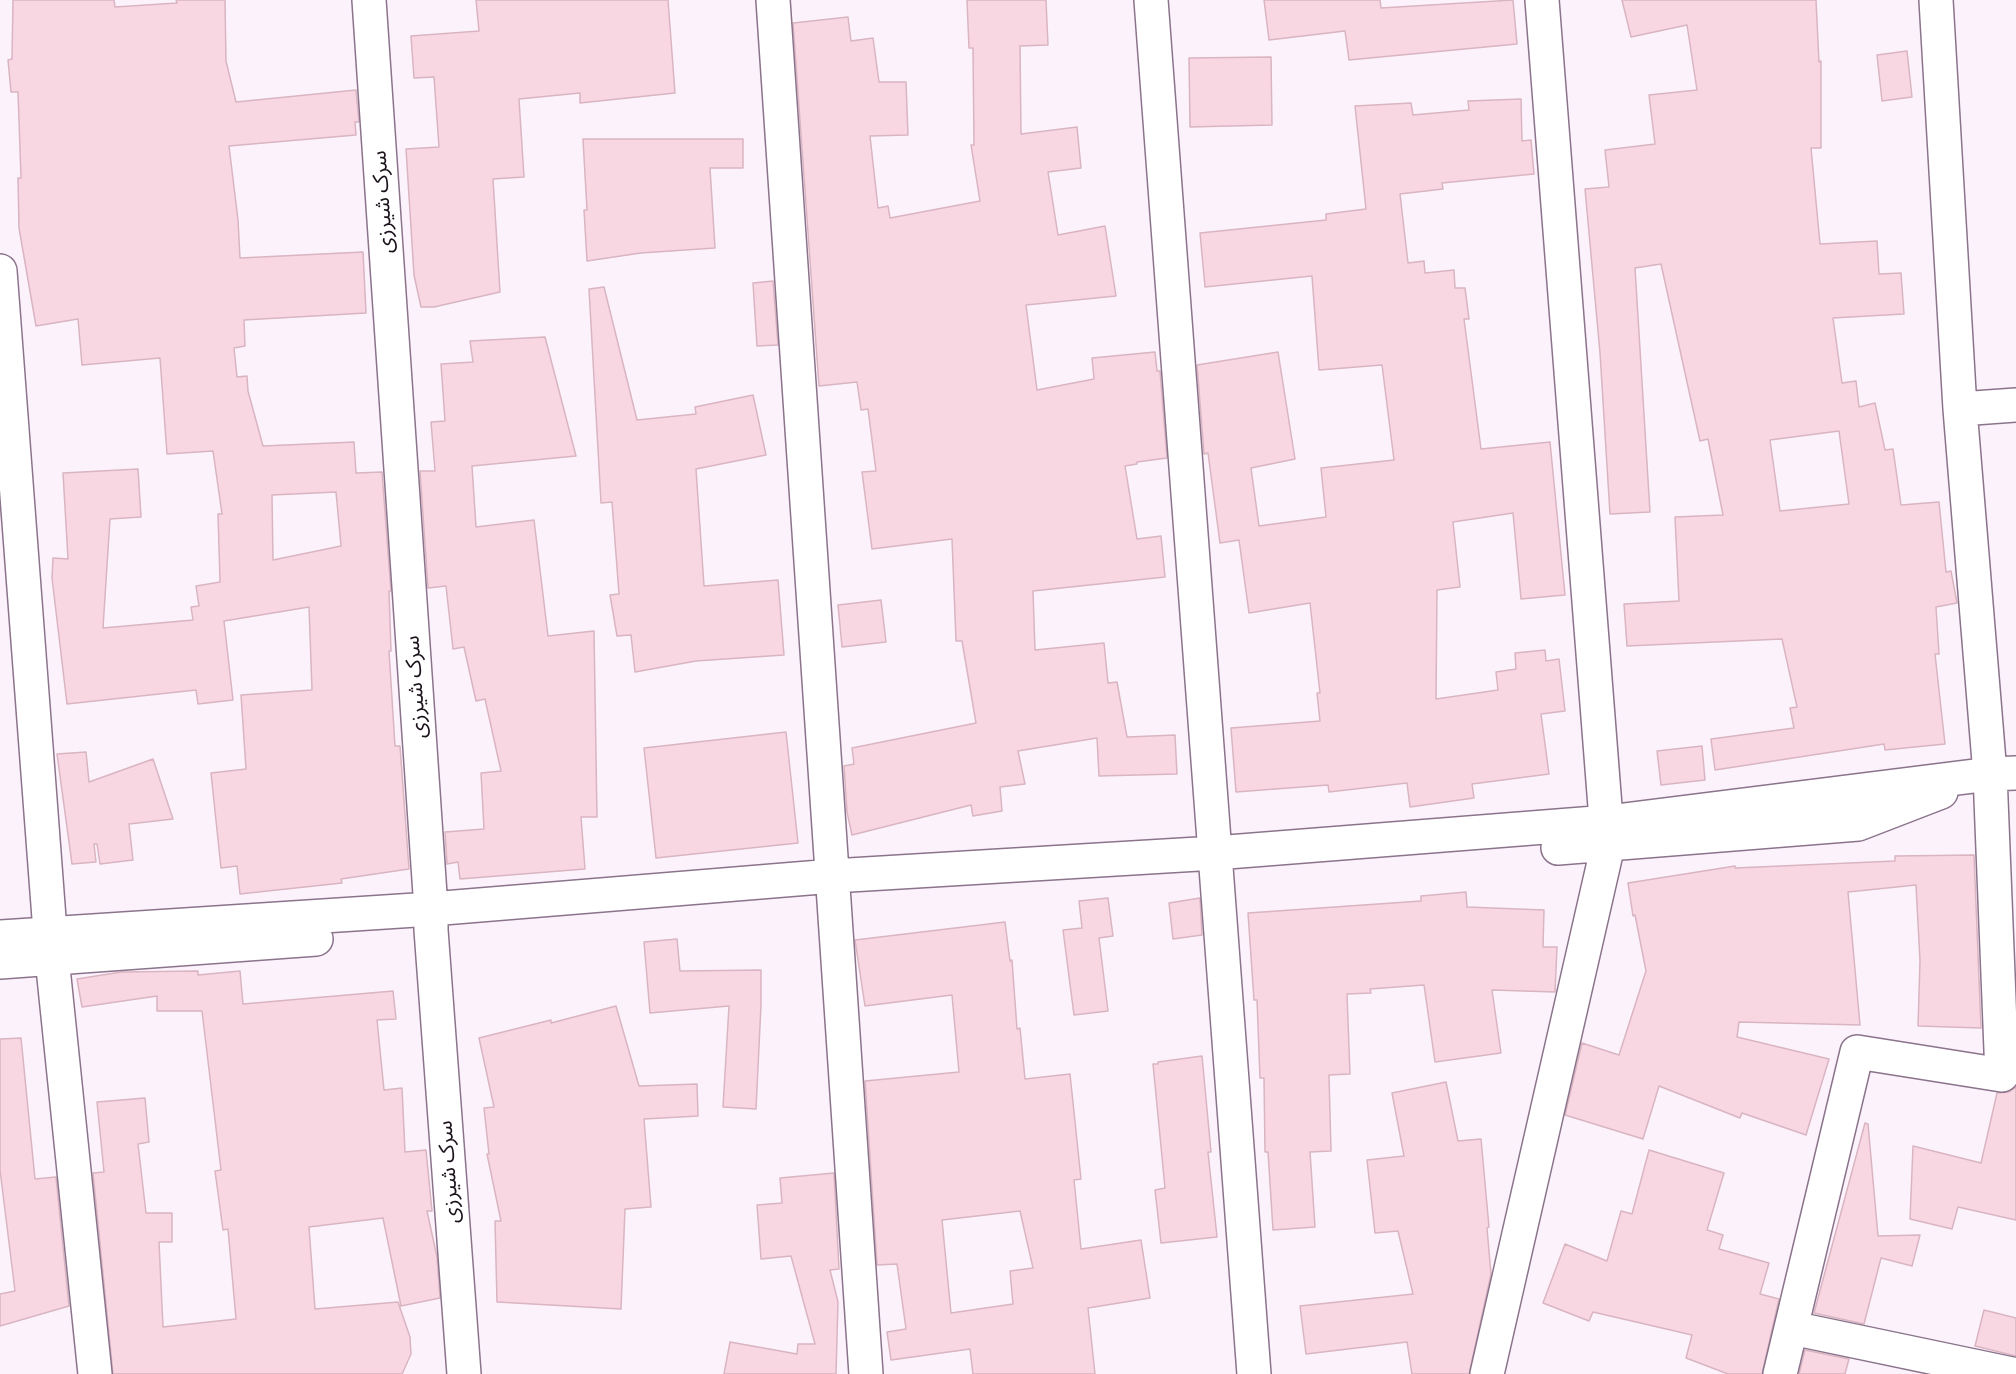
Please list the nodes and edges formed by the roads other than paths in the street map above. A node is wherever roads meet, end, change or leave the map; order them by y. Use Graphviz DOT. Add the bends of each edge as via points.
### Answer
graph roads {
  1 [pos="369,0"];
  2 [pos="773,0"];
  3 [pos="1151,0"];
  4 [pos="1542,0"];
  5 [pos="1936,0"];
  6 [pos="0,271"];
  7 [pos="2016,405"];
  8 [pos="1960,409"];
  9 [pos="2003,773"];
  10 [pos="1608,833"];
  11 [pos="1216,862"];
  12 [pos="833,887"];
  13 [pos="431,919"];
  14 [pos="0,937"];
  15 [pos="51,945"];
  16 [pos="0,962"];
  17 [pos="2009,1077"];
  18 [pos="1792,1328"];
  19 [pos="95,1374"];
  20 [pos="464,1374"];
  21 [pos="866,1374"];
  22 [pos="1254,1374"];
  23 [pos="1487,1374"];
  24 [pos="1780,1374"];
  25 [pos="2012,1374"];
  1 -- 13 [label="street, سرک شیرزی"];
  2 -- 12 [label="street"];
  3 -- 11 [label="street"];
  4 -- 10 [label="street"];
  5 -- 8 [label="street"];
  6 -- 15 [label="street"];
  7 -- 8 [label="street"];
  8 -- 9 [label="street"];
  9 -- 10 [label="street"];
  9 -- 17 [label="street"];
  10 -- 11 [label="street"];
  10 -- 23 [label="street"];
  11 -- 12 [label="street"];
  11 -- 22 [label="street"];
  12 -- 13 [label="street"];
  12 -- 21 [label="street"];
  13 -- 15 [label="street"];
  13 -- 20 [label="street, سرک شیرزی"];
  14 -- 15 [label="street"];
  15 -- 16 [label="street"];
  15 -- 19 [label="street"];
  17 -- 18 [label="street" via="1857,1052"];
  18 -- 24 [label="street"];
  18 -- 25 [label="street"];
}
